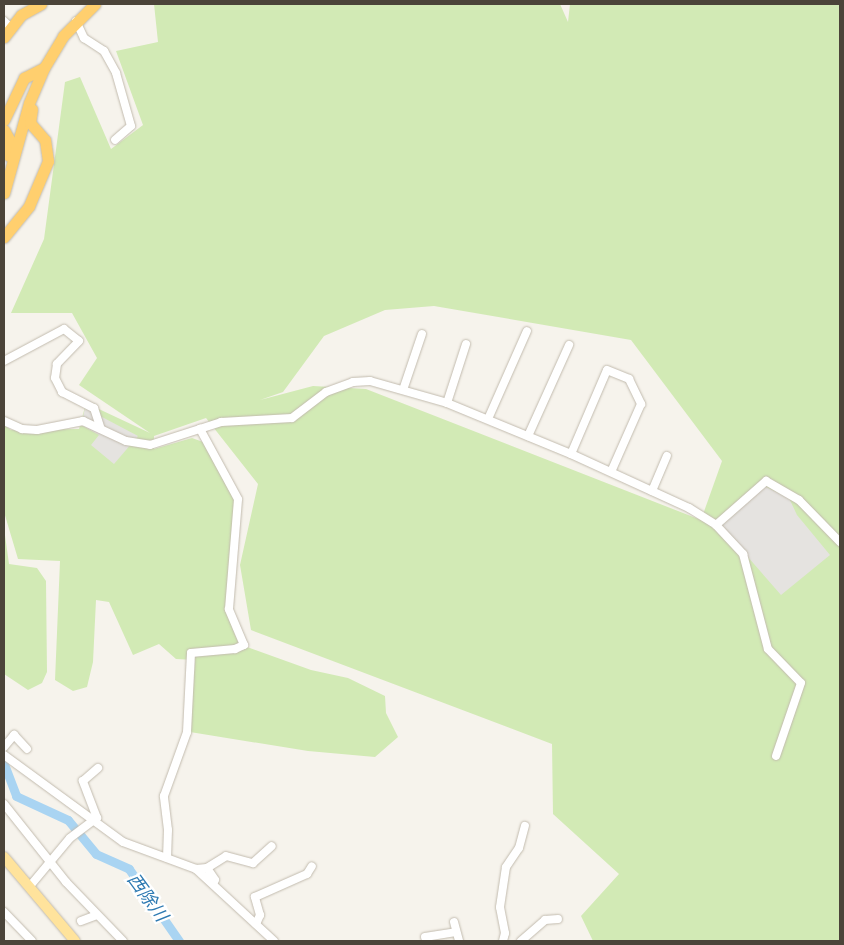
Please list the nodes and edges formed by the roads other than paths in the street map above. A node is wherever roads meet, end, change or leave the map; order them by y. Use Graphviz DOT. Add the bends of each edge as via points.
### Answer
graph roads {
  1 [pos="41,4"];
  2 [pos="94,4"];
  3 [pos="76,21"];
  4 [pos="6,28"];
  5 [pos="54,49"];
  6 [pos="44,68"];
  7 [pos="4,120"];
  8 [pos="4,130"];
  9 [pos="115,140"];
  10 [pos="10,174"];
  11 [pos="5,190"];
  12 [pos="4,232"];
  13 [pos="4,237"];
  14 [pos="527,331"];
  15 [pos="422,334"];
  16 [pos="466,344"];
  17 [pos="569,345"];
  18 [pos="4,361"];
  19 [pos="403,390"];
  20 [pos="447,403"];
  21 [pos="488,420"];
  22 [pos="4,421"];
  23 [pos="101,429"];
  24 [pos="200,429"];
  25 [pos="528,436"];
  26 [pos="571,454"];
  27 [pos="666,456"];
  28 [pos="611,472"];
  29 [pos="652,491"];
  30 [pos="716,525"];
  31 [pos="840,542"];
  32 [pos="4,747"];
  33 [pos="26,749"];
  34 [pos="4,755"];
  35 [pos="776,756"];
  36 [pos="98,768"];
  37 [pos="4,804"];
  38 [pos="93,820"];
  39 [pos="525,826"];
  40 [pos="272,846"];
  41 [pos="4,857"];
  42 [pos="167,858"];
  43 [pos="50,862"];
  44 [pos="312,866"];
  45 [pos="208,868"];
  46 [pos="196,869"];
  47 [pos="213,884"];
  48 [pos="30,886"];
  49 [pos="4,912"];
  50 [pos="97,914"];
  51 [pos="558,919"];
  52 [pos="81,921"];
  53 [pos="454,922"];
  54 [pos="256,924"];
  55 [pos="456,932"];
  56 [pos="425,937"];
  57 [pos="32,941"];
  58 [pos="75,941"];
  59 [pos="123,941"];
  60 [pos="274,941"];
  61 [pos="459,941"];
  62 [pos="503,941"];
  63 [pos="521,941"];
  1 -- 4 [label="highway"];
  2 -- 3 [label="highway"];
  3 -- 5 [label="highway"];
  3 -- 9 [label="street" via="84,38 104,51 116,73 131,126"];
  5 -- 6 [label="highway"];
  5 -- 13 [label="highway" via="30,117 31,127 48,146 46,170 29,206"];
  6 -- 7 [label="highway" via="24,78"];
  6 -- 10 [label="highway" via="28,103"];
  8 -- 11 [label="highway" via="11,145"];
  10 -- 11 [label="highway"];
  10 -- 12 [label="highway" via="24,140 35,136 43,147 42,170 25,205"];
  14 -- 21 [label="street"];
  15 -- 19 [label="street"];
  16 -- 20 [label="street"];
  17 -- 25 [label="street"];
  18 -- 23 [label="street" via="64,329 79,341 57,364 55,378 62,392 94,408"];
  19 -- 20 [label="street"];
  19 -- 24 [label="street" via="370,381 353,382 326,392 292,418 221,422"];
  20 -- 21 [label="street"];
  21 -- 25 [label="street"];
  22 -- 23 [label="street" via="22,429 83,421"];
  23 -- 24 [label="street" via="126,441 150,445"];
  24 -- 42 [label="street" via="238,499 229,608 244,645 235,649 191,653 187,732 164,796"];
  25 -- 26 [label="street"];
  26 -- 28 [label="street"];
  26 -- 28 [label="street" via="607,370 629,379 640,404"];
  27 -- 29 [label="street"];
  28 -- 29 [label="street"];
  29 -- 30 [label="street"];
  30 -- 31 [label="street" via="766,481 800,500"];
  30 -- 35 [label="street" via="743,554 768,649 801,683"];
  32 -- 33 [label="street" via="14,735"];
  34 -- 38 [label="street"];
  36 -- 38 [label="street" via="83,781 95,804 97,818"];
  37 -- 43 [label="street"];
  38 -- 42 [label="street" via="124,842"];
  38 -- 43 [label="street" via="79,830"];
  39 -- 62 [label="street" via="519,848 506,867 500,906 505,933"];
  40 -- 45 [label="street" via="259,861 248,863 226,856"];
  41 -- 48 [label="main road"];
  42 -- 46 [label="street"];
  43 -- 48 [label="street"];
  43 -- 50 [label="street"];
  44 -- 54 [label="street" via="307,874 255,897 260,916"];
  45 -- 46 [label="street"];
  45 -- 47 [label="street" via="215,880"];
  46 -- 47 [label="street"];
  47 -- 54 [label="street"];
  48 -- 58 [label="main road"];
  49 -- 57 [label="street"];
  50 -- 52 [label="street"];
  50 -- 59 [label="street"];
  51 -- 63 [label="street" via="545,920"];
  53 -- 55 [label="street"];
  54 -- 60 [label="street"];
  55 -- 56 [label="street"];
  55 -- 61 [label="street"];
}
